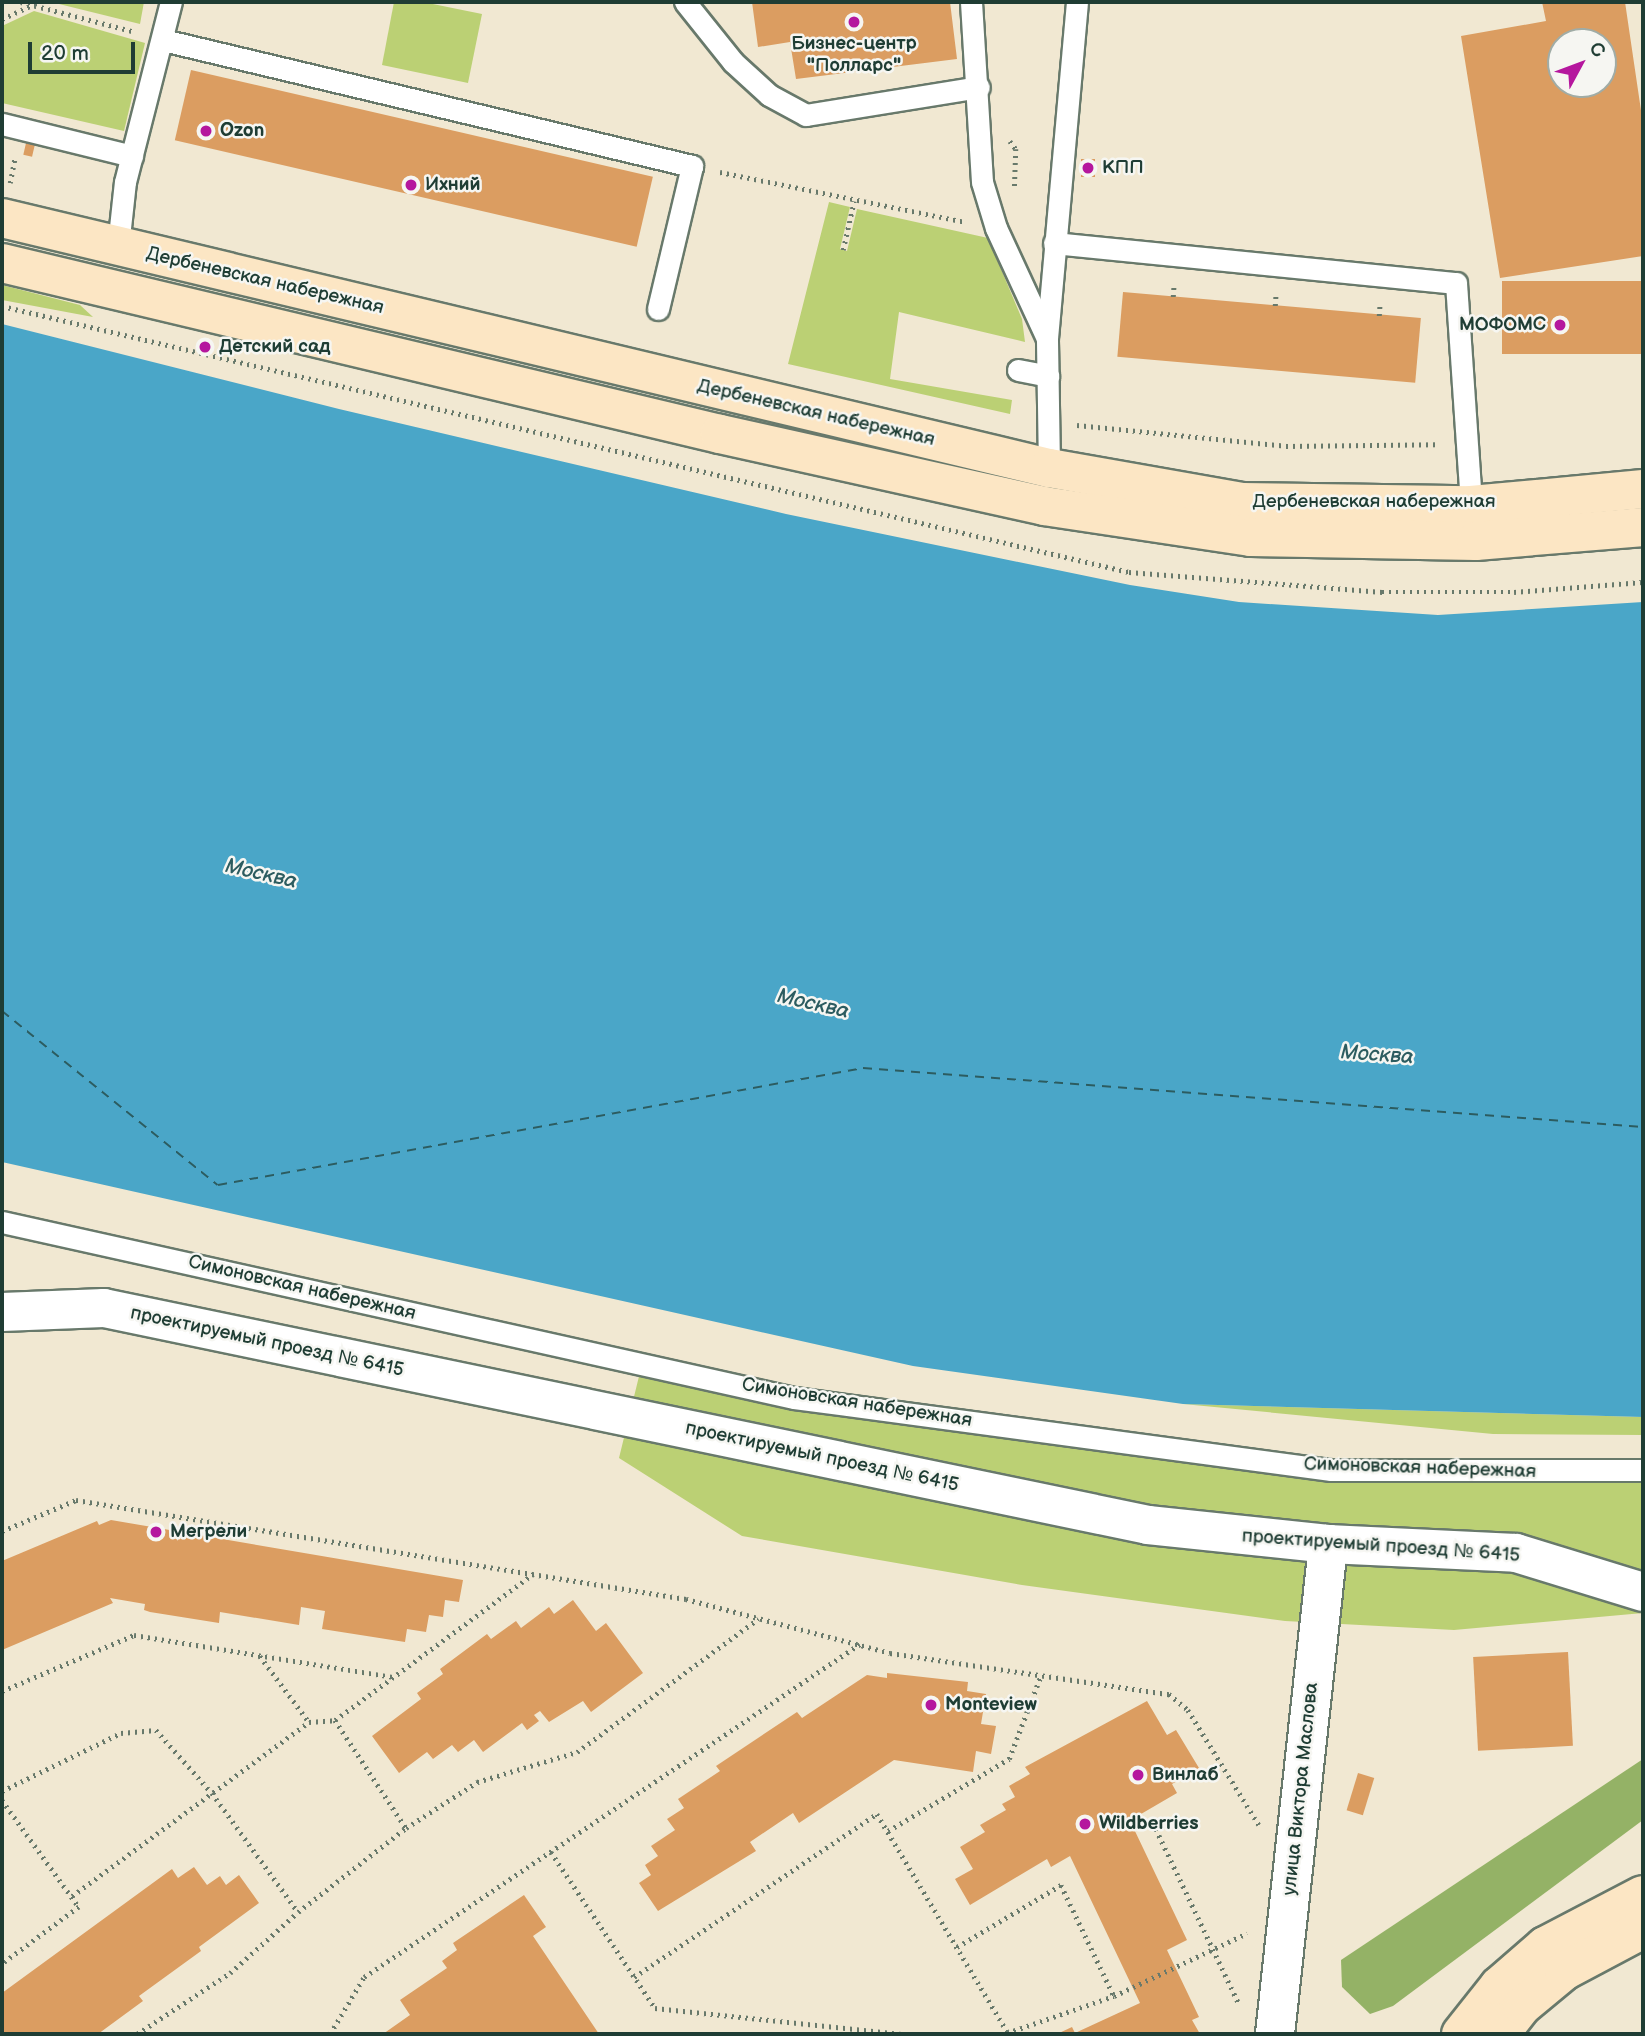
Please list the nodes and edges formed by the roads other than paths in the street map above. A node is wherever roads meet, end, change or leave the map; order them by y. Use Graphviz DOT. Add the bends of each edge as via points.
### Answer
graph roads {
  1 [pos="171,2"];
  2 [pos="685,2"];
  3 [pos="971,2"];
  4 [pos="1077,2"];
  5 [pos="163,40"];
  6 [pos="979,87"];
  7 [pos="2,124"];
  8 [pos="132,156"];
  9 [pos="6,201"];
  10 [pos="1054,243"];
  11 [pos="118,246"];
  12 [pos="2,263"];
  13 [pos="658,309"];
  14 [pos="1047,338"];
  15 [pos="1018,370"];
  16 [pos="1048,376"];
  17 [pos="1048,468"];
  18 [pos="1643,489"];
  19 [pos="1044,506"];
  20 [pos="1474,523"];
  21 [pos="1643,527"];
  22 [pos="2,1222"];
  23 [pos="2,1312"];
  24 [pos="1643,1470"];
  25 [pos="1328,1544"];
  26 [pos="1643,1592"];
  27 [pos="1643,1895"];
  28 [pos="1643,1929"];
  29 [pos="1275,2034"];
  30 [pos="1461,2034"];
  31 [pos="1500,2034"];
  1 -- 5 [label="lane"];
  2 -- 6 [label="lane" via="733,62 769,95 806,115"];
  3 -- 6 [label="lane"];
  4 -- 10 [label="lane"];
  5 -- 8 [label="lane"];
  5 -- 13 [label="lane" via="692,166"];
  6 -- 14 [label="lane" via="982,182 996,228"];
  7 -- 8 [label="lane"];
  8 -- 11 [label="lane"];
  9 -- 11 [label="main road, Дербеневская набережная"];
  10 -- 14 [label="lane"];
  10 -- 20 [label="lane" via="1456,283 1473,434"];
  11 -- 17 [label="main road, Дербеневская набережная"];
  12 -- 19 [label="main road, Дербеневская набережная"];
  14 -- 16 [label="lane"];
  15 -- 16 [label="lane"];
  16 -- 17 [label="lane"];
  17 -- 19 [label="street"];
  17 -- 20 [label="main road, Дербеневская набережная" via="1242,502"];
  18 -- 20 [label="main road, Дербеневская набережная"];
  19 -- 20 [label="main road, Дербеневская набережная" via="1251,537"];
  20 -- 21 [label="main road, Дербеневская набережная"];
  22 -- 24 [label="lane, Симоновская набережная" via="794,1398 1331,1470"];
  23 -- 25 [label="street, проектируемый проезд № 6415" via="104,1308 1148,1525"];
  25 -- 26 [label="street, проектируемый проезд № 6415" via="1516,1553"];
  25 -- 29 [label="street, улица Виктора Маслова"];
  27 -- 30 [label="main road" via="1545,1946 1499,1986"];
  28 -- 31 [label="main road" via="1564,1971 1522,2006"];
}
